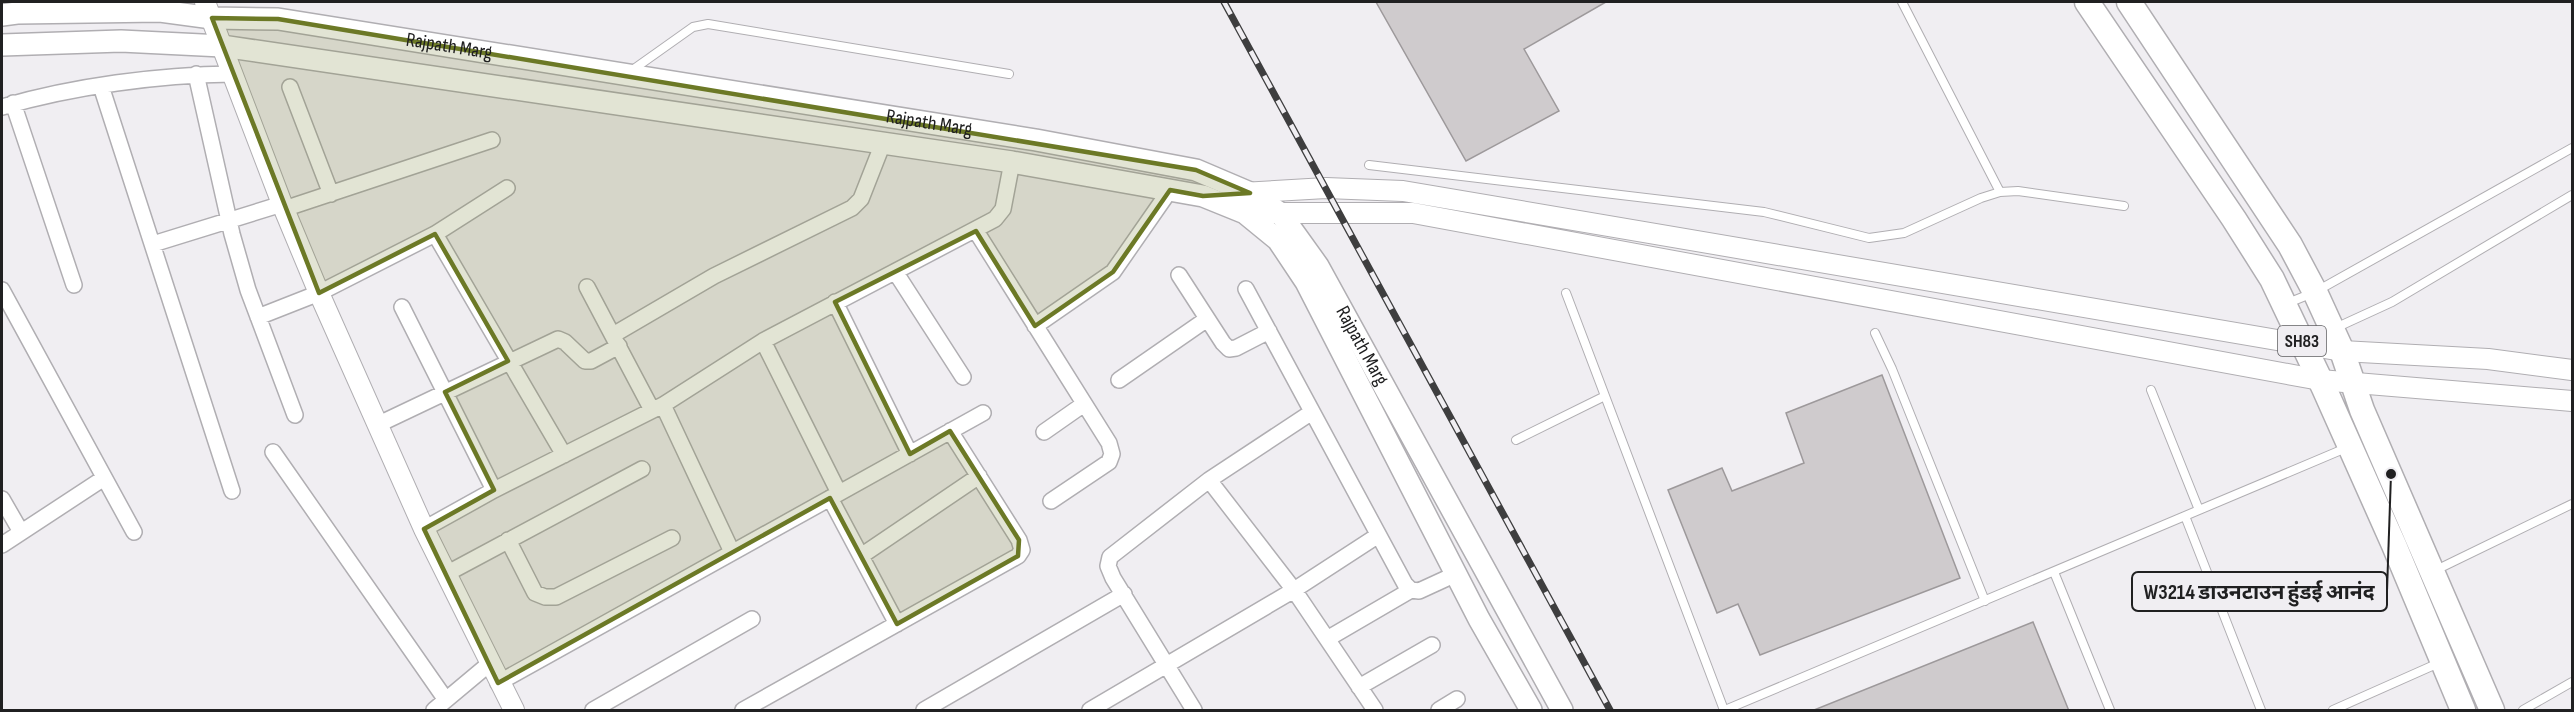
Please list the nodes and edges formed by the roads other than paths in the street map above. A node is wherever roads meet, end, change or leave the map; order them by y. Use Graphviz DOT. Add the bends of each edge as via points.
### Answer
graph roads {
  1 [pos="1902,2"];
  2 [pos="2087,2"];
  3 [pos="2130,2"];
  4 [pos="208,10"];
  5 [pos="2,15"];
  6 [pos="2,45"];
  7 [pos="222,46"];
  8 [pos="196,74"];
  9 [pos="233,74"];
  10 [pos="1009,74"];
  11 [pos="625,75"];
  12 [pos="101,86"];
  13 [pos="290,87"];
  14 [pos="7,105"];
  15 [pos="492,140"];
  16 [pos="883,143"];
  17 [pos="2572,148"];
  18 [pos="1012,162"];
  19 [pos="1369,165"];
  20 [pos="507,188"];
  21 [pos="1170,190"];
  22 [pos="2000,192"];
  23 [pos="331,194"];
  24 [pos="2572,195"];
  25 [pos="1248,203"];
  26 [pos="2124,206"];
  27 [pos="283,207"];
  28 [pos="1280,213"];
  29 [pos="228,221"];
  30 [pos="1830,228"];
  31 [pos="976,231"];
  32 [pos="435,234"];
  33 [pos="1834,238"];
  34 [pos="153,244"];
  35 [pos="896,273"];
  36 [pos="1179,275"];
  37 [pos="74,285"];
  38 [pos="587,287"];
  39 [pos="1246,289"];
  40 [pos="2,290"];
  41 [pos="2315,292"];
  42 [pos="319,293"];
  43 [pos="1566,293"];
  44 [pos="835,302"];
  45 [pos="2283,305"];
  46 [pos="402,307"];
  47 [pos="258,317"];
  48 [pos="1207,318"];
  49 [pos="1035,326"];
  50 [pos="1269,331"];
  51 [pos="1875,333"];
  52 [pos="2301,339"];
  53 [pos="616,340"];
  54 [pos="763,341"];
  55 [pos="2337,341"];
  56 [pos="508,361"];
  57 [pos="2572,370"];
  58 [pos="963,377"];
  59 [pos="1119,380"];
  60 [pos="2320,380"];
  61 [pos="2352,385"];
  62 [pos="2151,390"];
  63 [pos="445,392"];
  64 [pos="1605,396"];
  65 [pos="2572,402"];
  66 [pos="1084,404"];
  67 [pos="657,408"];
  68 [pos="983,412"];
  69 [pos="1312,412"];
  70 [pos="295,415"];
  71 [pos="377,425"];
  72 [pos="950,431"];
  73 [pos="1044,432"];
  74 [pos="1516,440"];
  75 [pos="2350,447"];
  76 [pos="273,452"];
  77 [pos="910,454"];
  78 [pos="564,455"];
  79 [pos="642,469"];
  80 [pos="979,476"];
  81 [pos="105,478"];
  82 [pos="1209,480"];
  83 [pos="494,490"];
  84 [pos="232,491"];
  85 [pos="834,495"];
  86 [pos="2,499"];
  87 [pos="1052,501"];
  88 [pos="2572,504"];
  89 [pos="2199,510"];
  90 [pos="2185,516"];
  91 [pos="424,529"];
  92 [pos="21,532"];
  93 [pos="134,532"];
  94 [pos="1377,536"];
  95 [pos="672,538"];
  96 [pos="508,540"];
  97 [pos="2,545"];
  98 [pos="732,552"];
  99 [pos="861,556"];
  100 [pos="2433,571"];
  101 [pos="2054,572"];
  102 [pos="446,574"];
  103 [pos="1456,574"];
  104 [pos="1294,590"];
  105 [pos="1411,590"];
  106 [pos="1124,594"];
  107 [pos="1984,601"];
  108 [pos="752,619"];
  109 [pos="897,624"];
  110 [pos="1326,639"];
  111 [pos="1432,645"];
  112 [pos="2443,662"];
  113 [pos="489,664"];
  114 [pos="1167,666"];
  115 [pos="2572,682"];
  116 [pos="498,683"];
  117 [pos="1359,687"];
  118 [pos="1456,699"];
  119 [pos="440,706"];
  120 [pos="514,711"];
  121 [pos="593,711"];
  122 [pos="743,711"];
  123 [pos="924,711"];
  124 [pos="1090,711"];
  125 [pos="1194,711"];
  126 [pos="1375,711"];
  127 [pos="1439,711"];
  128 [pos="1531,711"];
  129 [pos="1562,711"];
  130 [pos="1724,711"];
  131 [pos="2110,711"];
  132 [pos="2261,711"];
  133 [pos="2333,711"];
  134 [pos="2463,711"];
  135 [pos="2492,711"];
  136 [pos="2523,711"];
  1 -- 22 [label="lane"];
  2 -- 45 [label="main road, SH83" via="2234,219 2272,279"];
  3 -- 41 [label="main road, SH83" via="2290,245"];
  4 -- 5 [label="main road, Rajpath Marg"];
  4 -- 7 [label="street"];
  4 -- 11 [label="main road, Rajpath Marg"];
  6 -- 7 [label="main road, Rajpath Marg" via="121,41"];
  7 -- 9 [label="street"];
  7 -- 16 [label="main road, Rajpath Marg"];
  8 -- 9 [label="street"];
  8 -- 12 [label="street"];
  8 -- 29 [label="street"];
  9 -- 27 [label="street"];
  10 -- 11 [label="lane" via="708,24 693,27"];
  11 -- 25 [label="main road, Rajpath Marg" via="1036,140 1196,170"];
  12 -- 14 [label="street"];
  12 -- 34 [label="street"];
  13 -- 23 [label="street"];
  14 -- 37 [label="street"];
  15 -- 23 [label="street"];
  16 -- 18 [label="main road, Rajpath Marg"];
  16 -- 53 [label="street" via="861,200 852,208 714,276"];
  17 -- 41 [label="lane"];
  18 -- 21 [label="main road, Rajpath Marg"];
  18 -- 31 [label="street" via="1003,209"];
  19 -- 30 [label="lane" via="1764,212"];
  20 -- 32 [label="street"];
  21 -- 25 [label="main road, Rajpath Marg"];
  21 -- 49 [label="street" via="1113,272"];
  22 -- 26 [label="lane" via="2018,190"];
  22 -- 30 [label="lane" via="1904,233 1869,238"];
  23 -- 27 [label="street"];
  24 -- 55 [label="lane" via="2392,302"];
  25 -- 28 [label="main road, Rajpath Marg"];
  25 -- 52 [label="street" via="1326,188 1403,191"];
  25 -- 103 [label="main road, Rajpath Marg" via="1306,282"];
  27 -- 29 [label="street"];
  27 -- 42 [label="street"];
  28 -- 60 [label="street" via="1413,213"];
  28 -- 129 [label="main road, Rajpath Marg" via="1318,266"];
  29 -- 34 [label="street"];
  29 -- 47 [label="street"];
  30 -- 33 [label="lane"];
  31 -- 35 [label="street"];
  31 -- 49 [label="street"];
  32 -- 42 [label="street"];
  32 -- 56 [label="street"];
  34 -- 84 [label="street"];
  35 -- 44 [label="street"];
  35 -- 58 [label="street"];
  36 -- 48 [label="street"];
  38 -- 53 [label="street"];
  39 -- 50 [label="street"];
  40 -- 81 [label="street"];
  41 -- 45 [label="lane"];
  41 -- 55 [label="main road, SH83"];
  42 -- 47 [label="street"];
  42 -- 71 [label="street"];
  43 -- 64 [label="lane"];
  44 -- 54 [label="street"];
  44 -- 77 [label="street"];
  45 -- 52 [label="main road, SH83"];
  46 -- 63 [label="street"];
  47 -- 70 [label="street"];
  48 -- 50 [label="street" via="1229,349"];
  48 -- 59 [label="street"];
  49 -- 66 [label="street"];
  50 -- 69 [label="street"];
  51 -- 107 [label="lane"];
  52 -- 55 [label="street"];
  52 -- 60 [label="main road, SH83"];
  53 -- 56 [label="street" via="591,361 585,361 558,339"];
  53 -- 67 [label="street"];
  54 -- 67 [label="street"];
  54 -- 85 [label="street"];
  55 -- 57 [label="street"];
  55 -- 61 [label="main road, SH83"];
  56 -- 63 [label="street"];
  56 -- 78 [label="street"];
  60 -- 61 [label="street"];
  60 -- 75 [label="main road, SH83"];
  61 -- 65 [label="street"];
  61 -- 100 [label="main road, SH83"];
  62 -- 89 [label="lane"];
  63 -- 71 [label="street"];
  63 -- 83 [label="street"];
  64 -- 74 [label="lane"];
  64 -- 130 [label="lane"];
  66 -- 73 [label="street"];
  66 -- 87 [label="street" via="1112,454 1109,462"];
  67 -- 78 [label="street"];
  67 -- 98 [label="street"];
  68 -- 72 [label="street"];
  69 -- 82 [label="street"];
  69 -- 94 [label="street"];
  71 -- 91 [label="street"];
  72 -- 77 [label="street"];
  72 -- 80 [label="street"];
  75 -- 89 [label="lane"];
  75 -- 112 [label="main road, SH83"];
  76 -- 119 [label="street"];
  77 -- 85 [label="street"];
  78 -- 83 [label="street"];
  79 -- 96 [label="street"];
  80 -- 99 [label="street"];
  80 -- 109 [label="street" via="1022,550 1008,562"];
  81 -- 92 [label="street"];
  81 -- 93 [label="street"];
  82 -- 104 [label="street"];
  82 -- 106 [label="street" via="1110,557 1108,566"];
  83 -- 91 [label="street"];
  85 -- 98 [label="street"];
  85 -- 99 [label="street"];
  86 -- 92 [label="street"];
  88 -- 100 [label="lane"];
  89 -- 90 [label="lane"];
  90 -- 101 [label="lane"];
  90 -- 132 [label="lane"];
  91 -- 102 [label="street"];
  92 -- 97 [label="street"];
  94 -- 104 [label="street"];
  94 -- 105 [label="street"];
  95 -- 96 [label="street" via="556,597 535,593"];
  96 -- 102 [label="street"];
  98 -- 116 [label="street"];
  99 -- 109 [label="street"];
  100 -- 135 [label="main road, SH83"];
  101 -- 107 [label="lane"];
  101 -- 131 [label="lane"];
  102 -- 113 [label="street"];
  103 -- 105 [label="street" via="1419,591"];
  103 -- 128 [label="main road, Rajpath Marg"];
  104 -- 110 [label="street"];
  104 -- 114 [label="street"];
  105 -- 110 [label="street"];
  106 -- 114 [label="street"];
  106 -- 123 [label="street"];
  107 -- 130 [label="lane"];
  108 -- 121 [label="street"];
  109 -- 122 [label="street"];
  110 -- 117 [label="street"];
  111 -- 117 [label="street"];
  112 -- 133 [label="lane"];
  112 -- 134 [label="main road, SH83"];
  113 -- 116 [label="street"];
  113 -- 119 [label="street"];
  114 -- 124 [label="street"];
  114 -- 125 [label="street"];
  115 -- 136 [label="lane"];
  116 -- 120 [label="street"];
  117 -- 126 [label="street"];
  118 -- 127 [label="street"];
}
